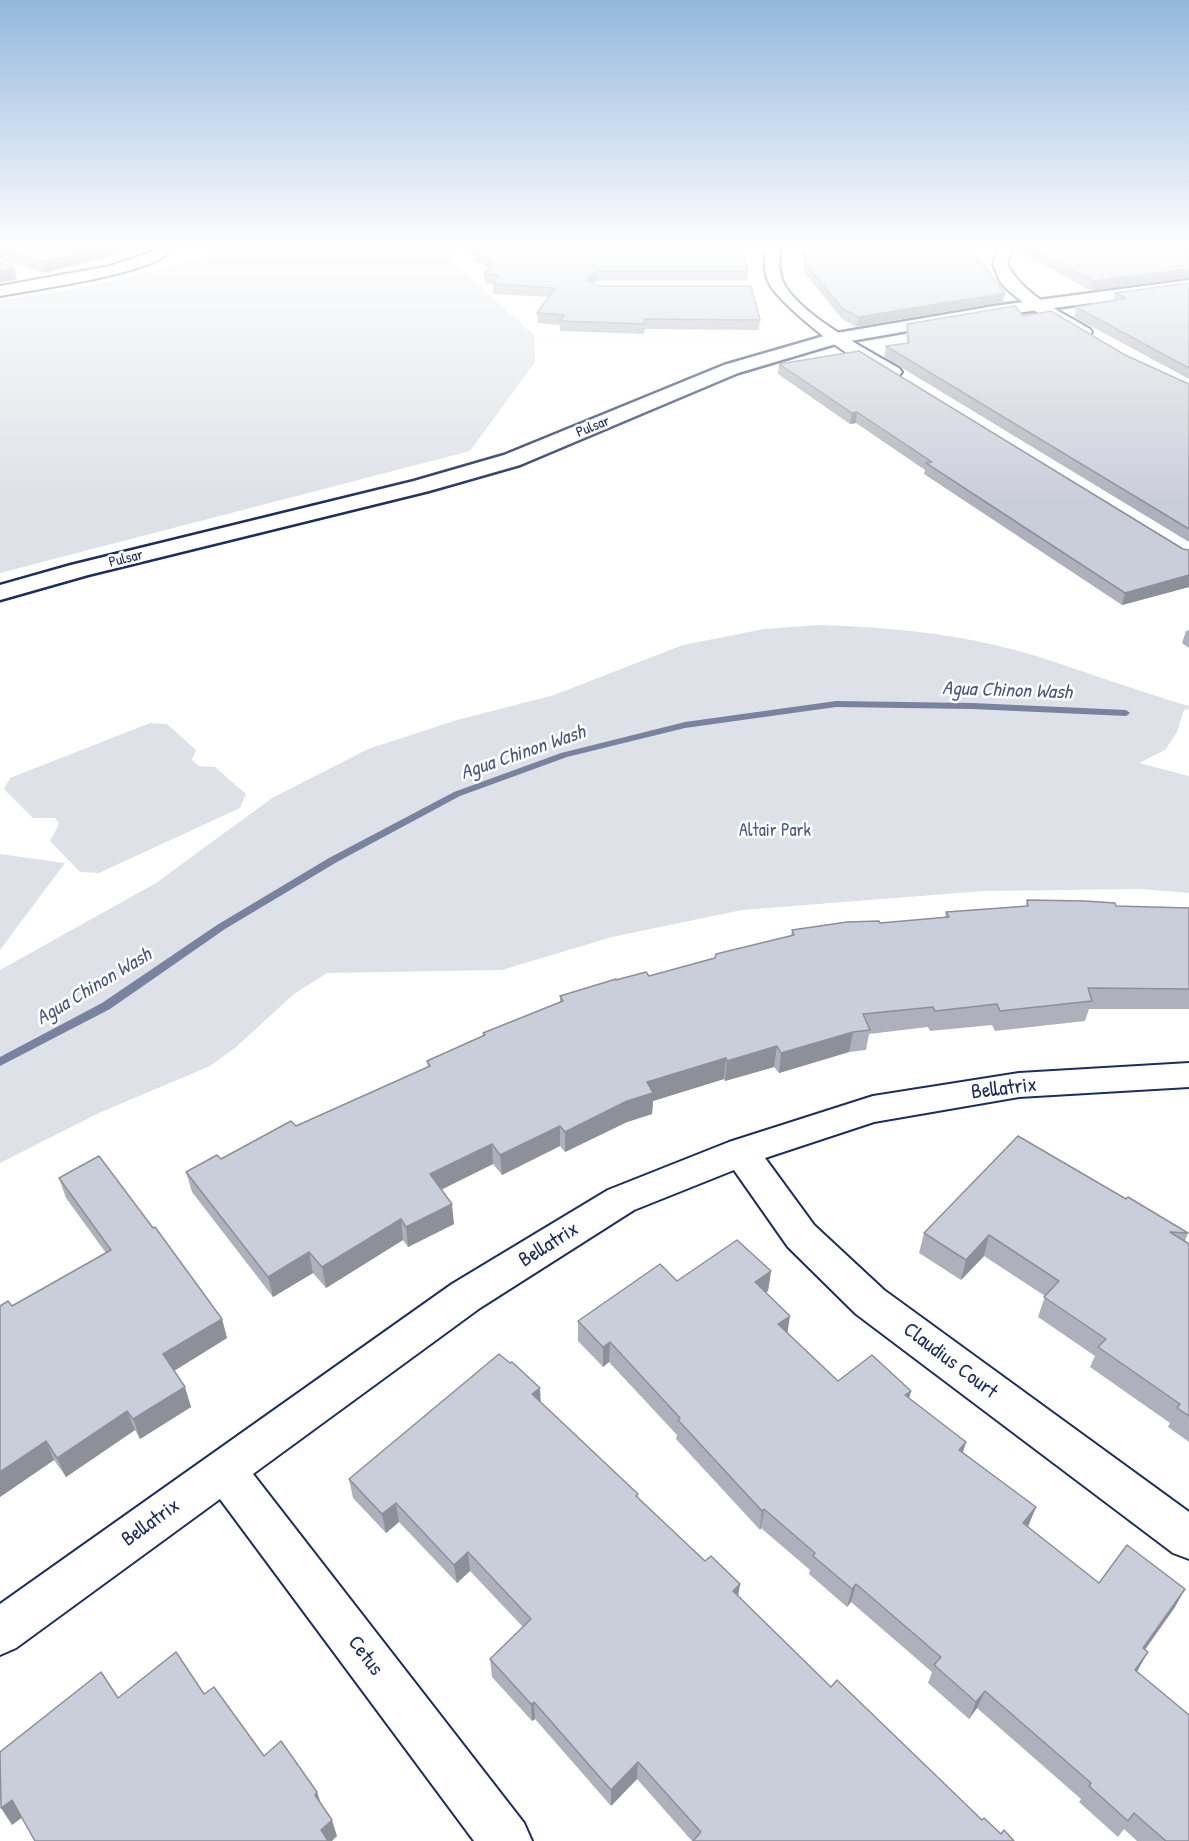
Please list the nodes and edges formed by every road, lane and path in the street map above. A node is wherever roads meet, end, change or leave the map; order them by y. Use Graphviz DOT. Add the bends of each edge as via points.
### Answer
graph roads {
  1 [pos="828,331"];
  2 [pos="880,331"];
  3 [pos="1082,331"];
  4 [pos="837,338"];
  5 [pos="1094,338"];
  6 [pos="907,381"];
  7 [pos="0,593"];
  8 [pos="1189,1075"];
  9 [pos="741,1152"];
  10 [pos="224,1470"];
  11 [pos="1189,1538"];
  12 [pos="0,1632"];
  13 [pos="506,1841"];
  1 -- 4 [label="street"];
  2 -- 4 [label="street, Pulsar"];
  3 -- 5 [label="street"];
  4 -- 6 [label="street"];
  4 -- 7 [label="street, Pulsar" via="731,369 512,460"];
  8 -- 9 [label="street, Bellatrix" via="1019,1085 873,1109"];
  9 -- 10 [label="street, Bellatrix" via="611,1206 466,1296"];
  9 -- 11 [label="street, Claudius Court" via="801,1236 870,1302"];
  10 -- 12 [label="street, Bellatrix"];
  10 -- 13 [label="street, Cetus"];
}
